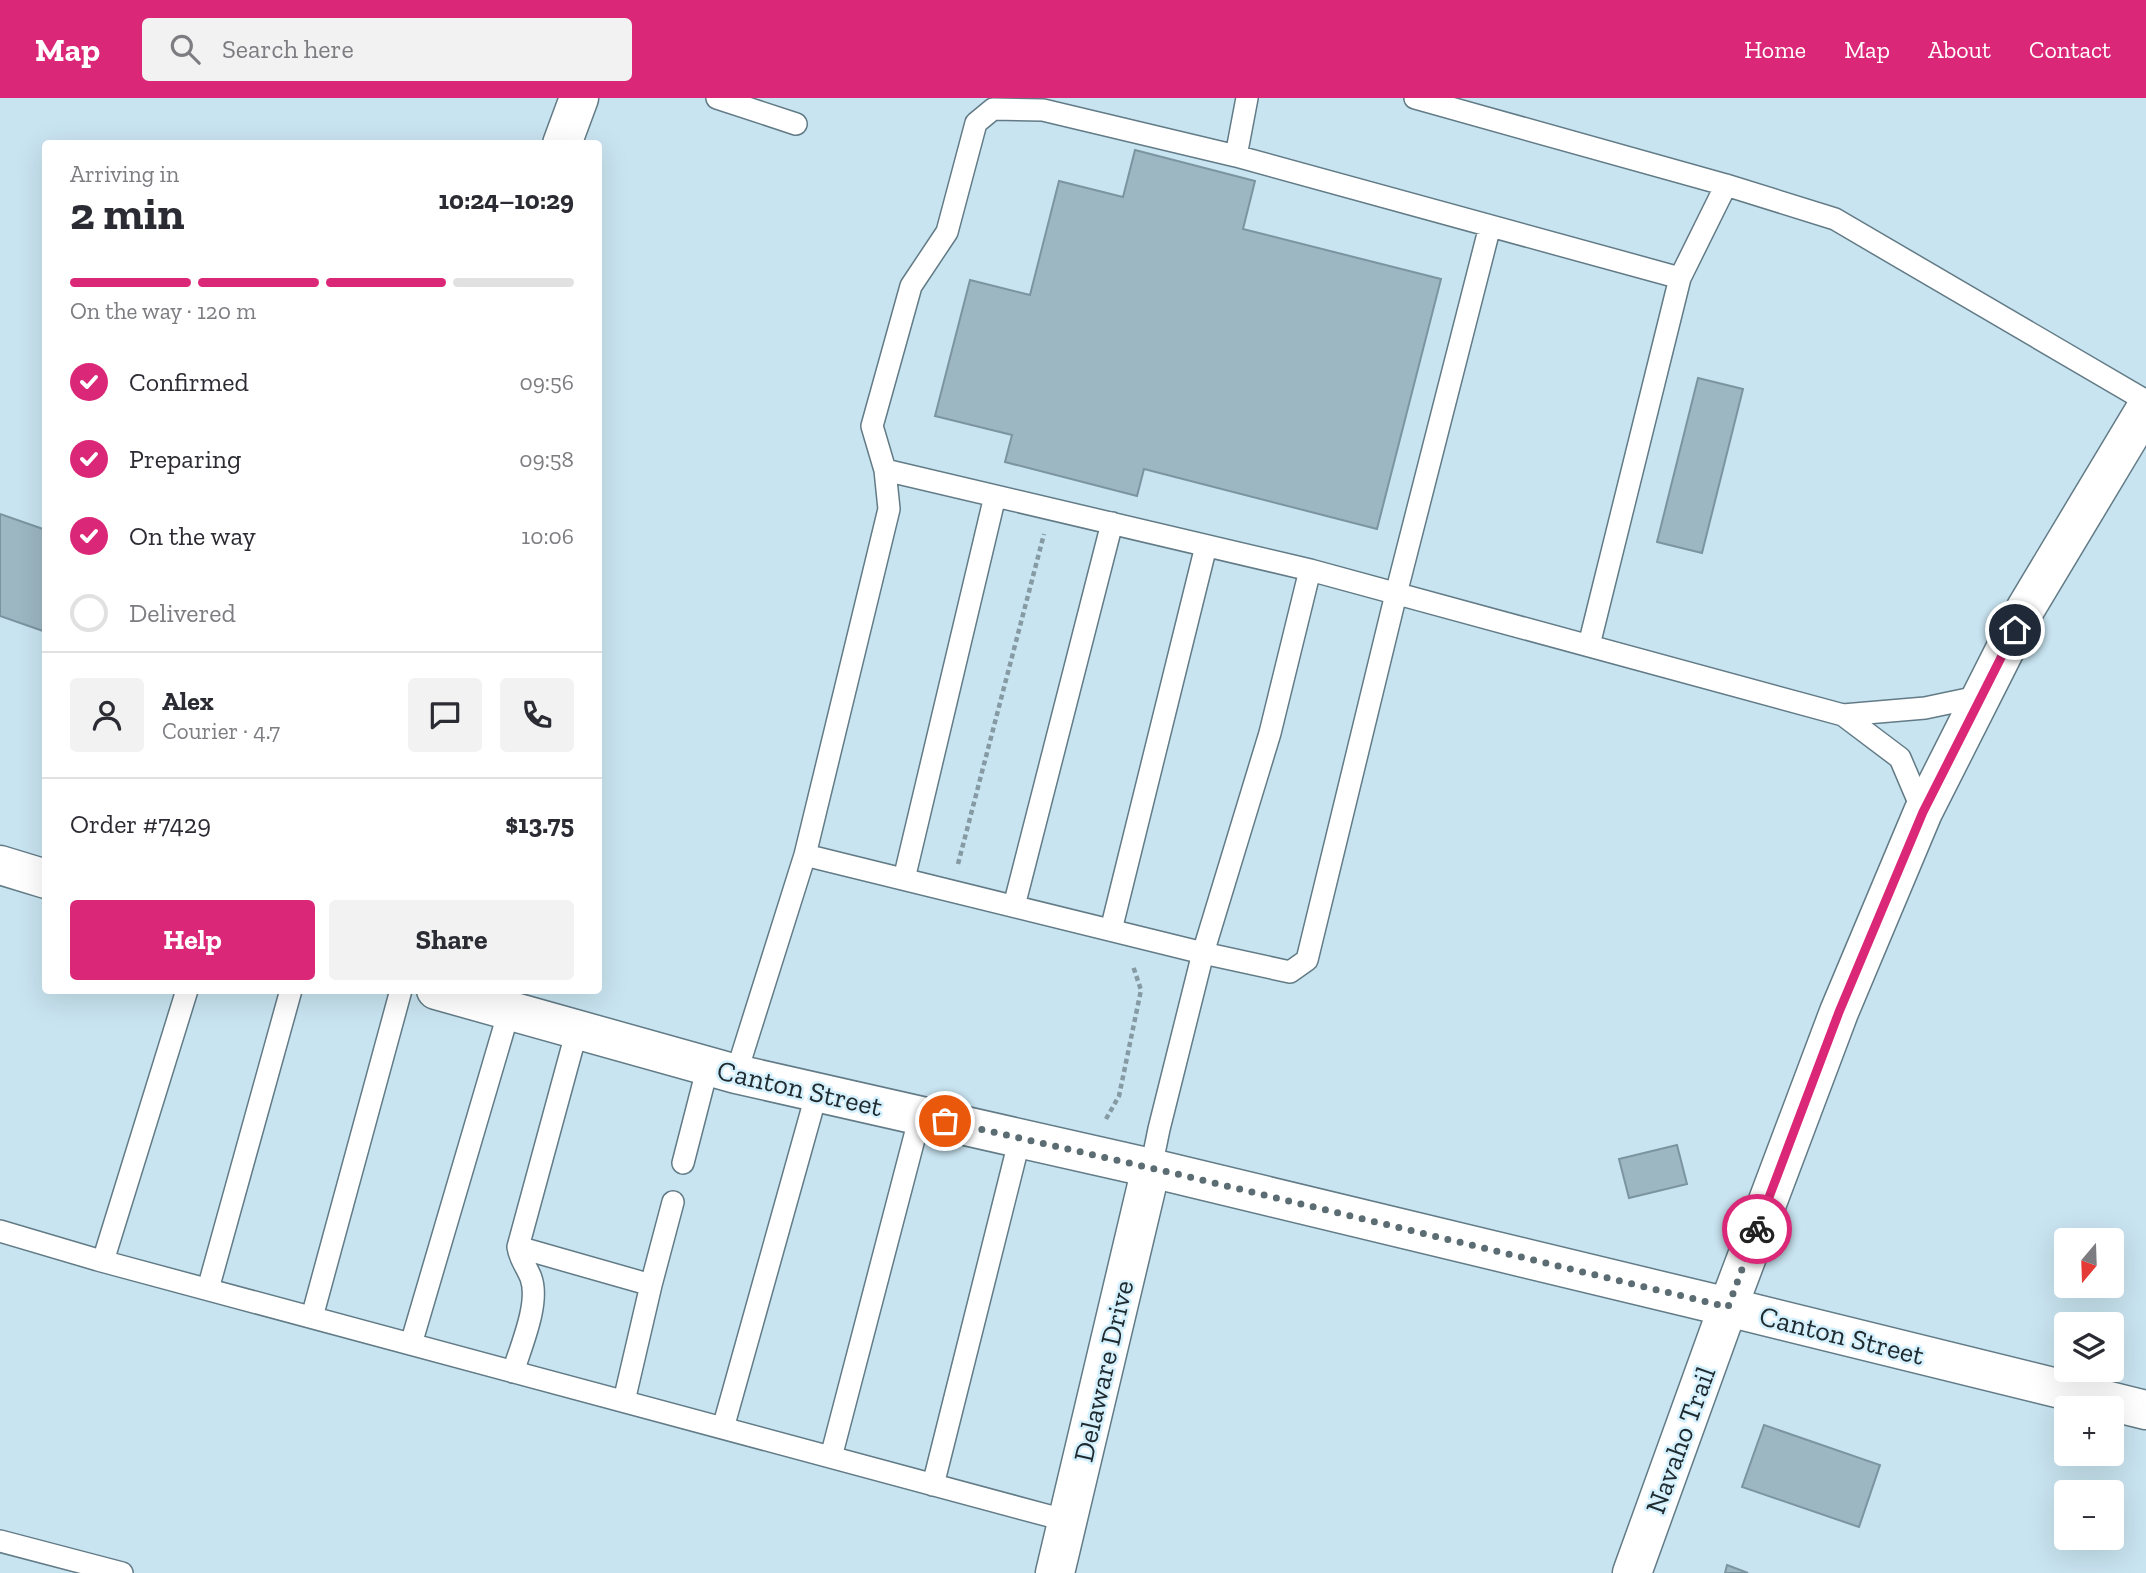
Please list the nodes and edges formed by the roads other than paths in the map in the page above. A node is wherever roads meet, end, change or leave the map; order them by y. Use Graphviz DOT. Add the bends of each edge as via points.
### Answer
graph roads {
  1 [pos="579,98"];
  2 [pos="717,98"];
  3 [pos="1247,98"];
  4 [pos="1415,98"];
  5 [pos="796,124"];
  6 [pos="563,140"];
  7 [pos="1236,156"];
  8 [pos="1726,185"];
  9 [pos="1490,226"];
  10 [pos="1680,278"];
  11 [pos="2146,401"];
  12 [pos="2146,408"];
  13 [pos="885,470"];
  14 [pos="995,496"];
  15 [pos="1112,523"];
  16 [pos="1206,546"];
  17 [pos="1310,570"];
  18 [pos="1396,594"];
  19 [pos="1589,645"];
  20 [pos="1982,696"];
  21 [pos="1843,715"];
  22 [pos="1923,812"];
  23 [pos="805,855"];
  24 [pos="0,865"];
  25 [pos="42,878"];
  26 [pos="904,879"];
  27 [pos="1014,906"];
  28 [pos="1111,930"];
  29 [pos="1203,953"];
  30 [pos="186,994"];
  31 [pos="290,994"];
  32 [pos="400,994"];
  33 [pos="450,994"];
  34 [pos="509,1011"];
  35 [pos="577,1030"];
  36 [pos="722,1070"];
  37 [pos="817,1092"];
  38 [pos="920,1116"];
  39 [pos="1020,1138"];
  40 [pos="683,1163"];
  41 [pos="1151,1168"];
  42 [pos="673,1202"];
  43 [pos="0,1231"];
  44 [pos="518,1247"];
  45 [pos="103,1261"];
  46 [pos="651,1285"];
  47 [pos="208,1289"];
  48 [pos="1728,1307"];
  49 [pos="312,1317"];
  50 [pos="411,1344"];
  51 [pos="513,1372"];
  52 [pos="624,1401"];
  53 [pos="2146,1410"];
  54 [pos="723,1428"];
  55 [pos="831,1457"];
  56 [pos="933,1485"];
  57 [pos="1068,1521"];
  58 [pos="0,1541"];
  59 [pos="122,1573"];
  60 [pos="1055,1573"];
  61 [pos="1632,1573"];
  1 -- 6 [label="main road"];
  2 -- 5 [label="lane"];
  3 -- 7 [label="lane"];
  4 -- 8 [label="lane"];
  7 -- 9 [label="lane"];
  7 -- 13 [label="lane" via="1043,110 993,109 976,123 947,232 911,285 872,426"];
  8 -- 10 [label="lane"];
  8 -- 11 [label="lane" via="1835,219"];
  9 -- 10 [label="lane"];
  9 -- 18 [label="lane"];
  10 -- 19 [label="lane"];
  12 -- 20 [label="main road, Navaho Trail" via="2026,608"];
  13 -- 14 [label="lane"];
  13 -- 23 [label="lane" via="889,509"];
  14 -- 15 [label="lane"];
  14 -- 26 [label="lane"];
  15 -- 16 [label="lane"];
  15 -- 27 [label="lane"];
  16 -- 17 [label="lane"];
  16 -- 28 [label="lane"];
  17 -- 18 [label="lane"];
  17 -- 29 [label="lane" via="1270,733"];
  18 -- 19 [label="lane"];
  18 -- 29 [label="lane" via="1307,960 1290,972"];
  19 -- 21 [label="lane"];
  20 -- 21 [label="lane" via="1925,708"];
  20 -- 22 [label="main road, Navaho Trail"];
  21 -- 22 [label="lane" via="1900,758"];
  22 -- 48 [label="main road, Navaho Trail" via="1839,1012"];
  23 -- 26 [label="lane"];
  23 -- 36 [label="lane"];
  24 -- 25 [label="main road"];
  26 -- 27 [label="lane"];
  27 -- 28 [label="lane"];
  28 -- 29 [label="lane"];
  29 -- 41 [label="lane"];
  30 -- 45 [label="lane"];
  31 -- 47 [label="lane"];
  32 -- 49 [label="lane"];
  33 -- 34 [label="main road, Canton Street"];
  34 -- 35 [label="main road, Canton Street"];
  34 -- 50 [label="lane"];
  35 -- 36 [label="main road, Canton Street"];
  35 -- 44 [label="lane"];
  36 -- 37 [label="main road, Canton Street"];
  36 -- 40 [label="lane"];
  37 -- 38 [label="main road, Canton Street"];
  37 -- 54 [label="lane"];
  38 -- 39 [label="main road, Canton Street"];
  38 -- 55 [label="lane"];
  39 -- 41 [label="main road, Canton Street"];
  39 -- 56 [label="lane"];
  41 -- 48 [label="main road, Canton Street"];
  41 -- 57 [label="main road, Delaware Drive"];
  42 -- 46 [label="lane"];
  43 -- 45 [label="lane"];
  44 -- 46 [label="lane"];
  44 -- 51 [label="lane" via="534,1299"];
  45 -- 47 [label="lane"];
  46 -- 52 [label="lane"];
  47 -- 49 [label="lane"];
  48 -- 53 [label="main road, Canton Street"];
  48 -- 61 [label="main road, Navaho Trail"];
  49 -- 50 [label="lane"];
  50 -- 51 [label="lane"];
  51 -- 52 [label="lane"];
  52 -- 54 [label="lane"];
  54 -- 55 [label="lane"];
  55 -- 56 [label="lane"];
  56 -- 57 [label="lane"];
  57 -- 60 [label="main road, Delaware Drive"];
  58 -- 59 [label="lane"];
}
